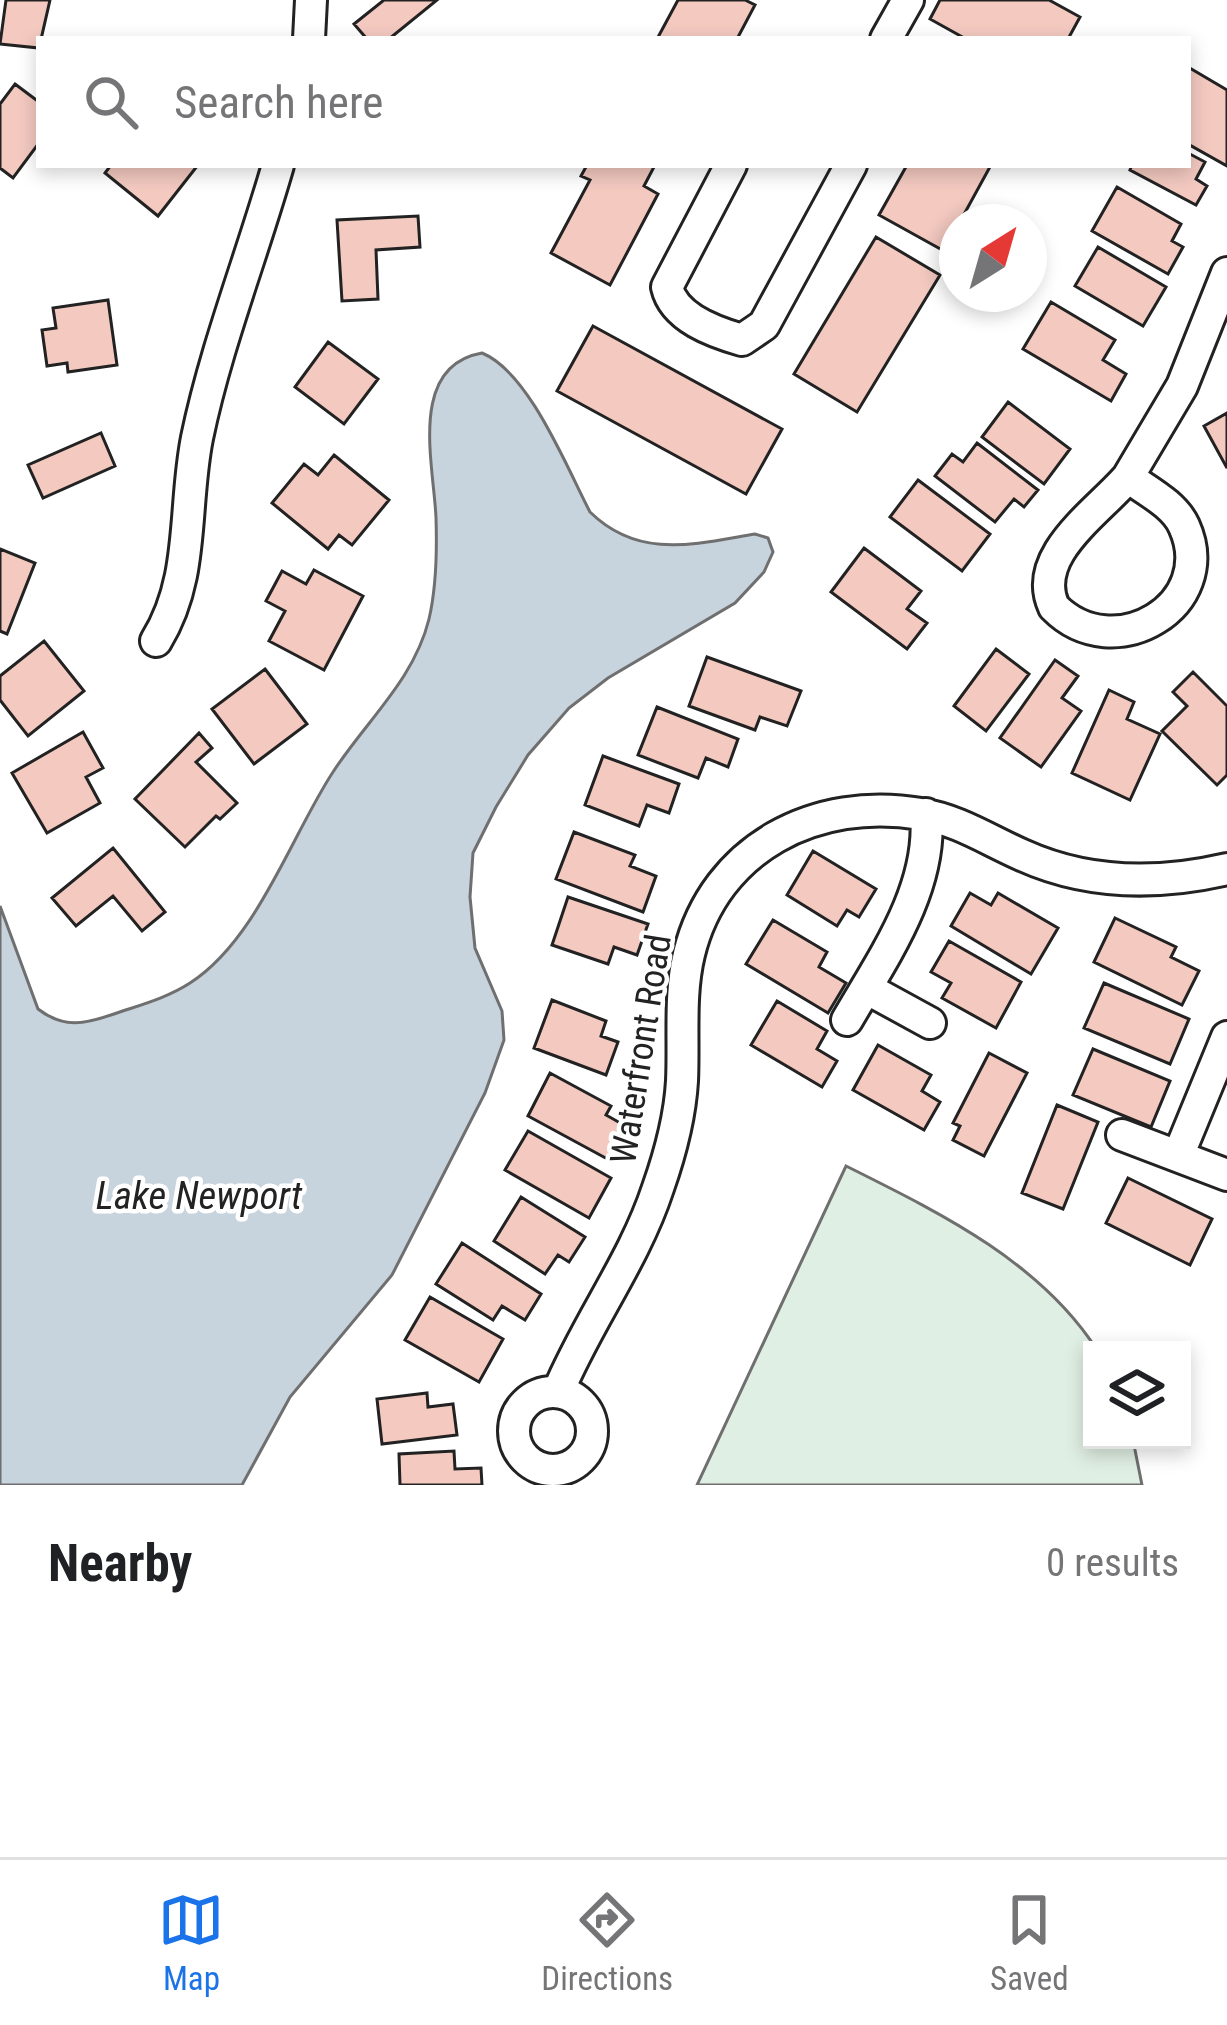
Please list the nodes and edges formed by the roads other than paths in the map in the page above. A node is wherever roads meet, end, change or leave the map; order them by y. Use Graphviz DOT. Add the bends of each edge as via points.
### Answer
graph roads {
  1 [pos="311,0"];
  2 [pos="908,0"];
  3 [pos="309,36"];
  4 [pos="888,36"];
  5 [pos="277,168"];
  6 [pos="729,168"];
  7 [pos="849,168"];
  8 [pos="1227,273"];
  9 [pos="1128,477"];
  10 [pos="155,641"];
  11 [pos="926,814"];
  12 [pos="1227,869"];
  13 [pos="866,988"];
  14 [pos="848,1020"];
  15 [pos="930,1023"];
  16 [pos="1227,1036"];
  17 [pos="1122,1135"];
  18 [pos="1178,1156"];
  19 [pos="1227,1175"];
  20 [pos="558,1392"];
  1 -- 3 [label="street"];
  2 -- 4 [label="street"];
  5 -- 10 [label="street" via="198,434 177,608"];
  6 -- 7 [label="street" via="667,286 683,314 742,340 764,325"];
  8 -- 9 [label="street" via="1182,386"];
  9 -- 9 [label="street" via="1046,574 1054,607 1086,629 1149,625 1180,592 1188,569 1184,526"];
  11 -- 12 [label="street, Waterfront Road" via="1025,857 1105,879"];
  11 -- 13 [label="street" via="917,889"];
  11 -- 20 [label="street, Waterfront Road" via="854,811 781,832 752,850 708,904 688,954 682,1087 659,1186"];
  13 -- 14 [label="street"];
  13 -- 15 [label="street"];
  16 -- 18 [label="street"];
  17 -- 18 [label="street"];
  18 -- 19 [label="street"];
}
